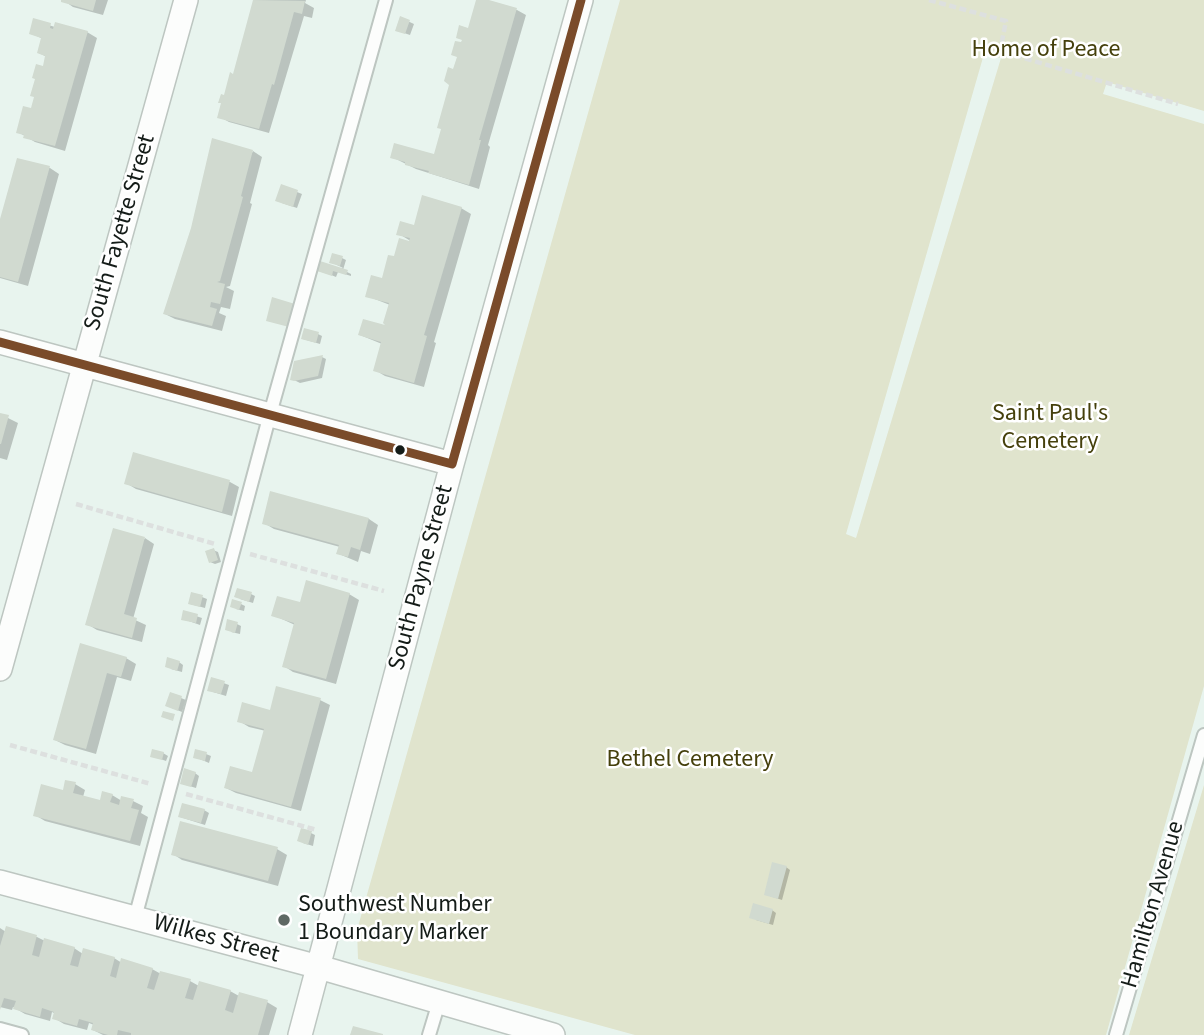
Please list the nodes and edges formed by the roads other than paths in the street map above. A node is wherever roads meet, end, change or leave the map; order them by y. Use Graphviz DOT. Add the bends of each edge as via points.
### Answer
graph roads {
  1 [pos="186,0"];
  2 [pos="386,0"];
  3 [pos="581,0"];
  4 [pos="0,342"];
  5 [pos="85,365"];
  6 [pos="270,414"];
  7 [pos="452,464"];
  8 [pos="6,627"];
  9 [pos="0,669"];
  10 [pos="1204,736"];
  11 [pos="0,882"];
  12 [pos="135,918"];
  13 [pos="319,967"];
  14 [pos="439,1002"];
  15 [pos="0,1029"];
  16 [pos="22,1035"];
  17 [pos="300,1035"];
  18 [pos="429,1035"];
  19 [pos="553,1035"];
  20 [pos="1116,1035"];
  1 -- 5 [label="street, South Fayette Street"];
  2 -- 6 [label="lane"];
  3 -- 7 [label="street, South Payne Street"];
  4 -- 5 [label="street"];
  5 -- 6 [label="street"];
  5 -- 8 [label="street, South Fayette Street"];
  6 -- 7 [label="street"];
  6 -- 12 [label="lane"];
  7 -- 13 [label="street, South Payne Street"];
  8 -- 9 [label="street, South Fayette Street"];
  10 -- 20 [label="lane, Hamilton Avenue"];
  11 -- 12 [label="street, Wilkes Street"];
  12 -- 13 [label="street, Wilkes Street"];
  13 -- 14 [label="street, Wilkes Street"];
  13 -- 17 [label="street, South Payne Street"];
  14 -- 18 [label="lane"];
  14 -- 19 [label="street, Wilkes Street"];
  15 -- 16 [label="lane"];
}
